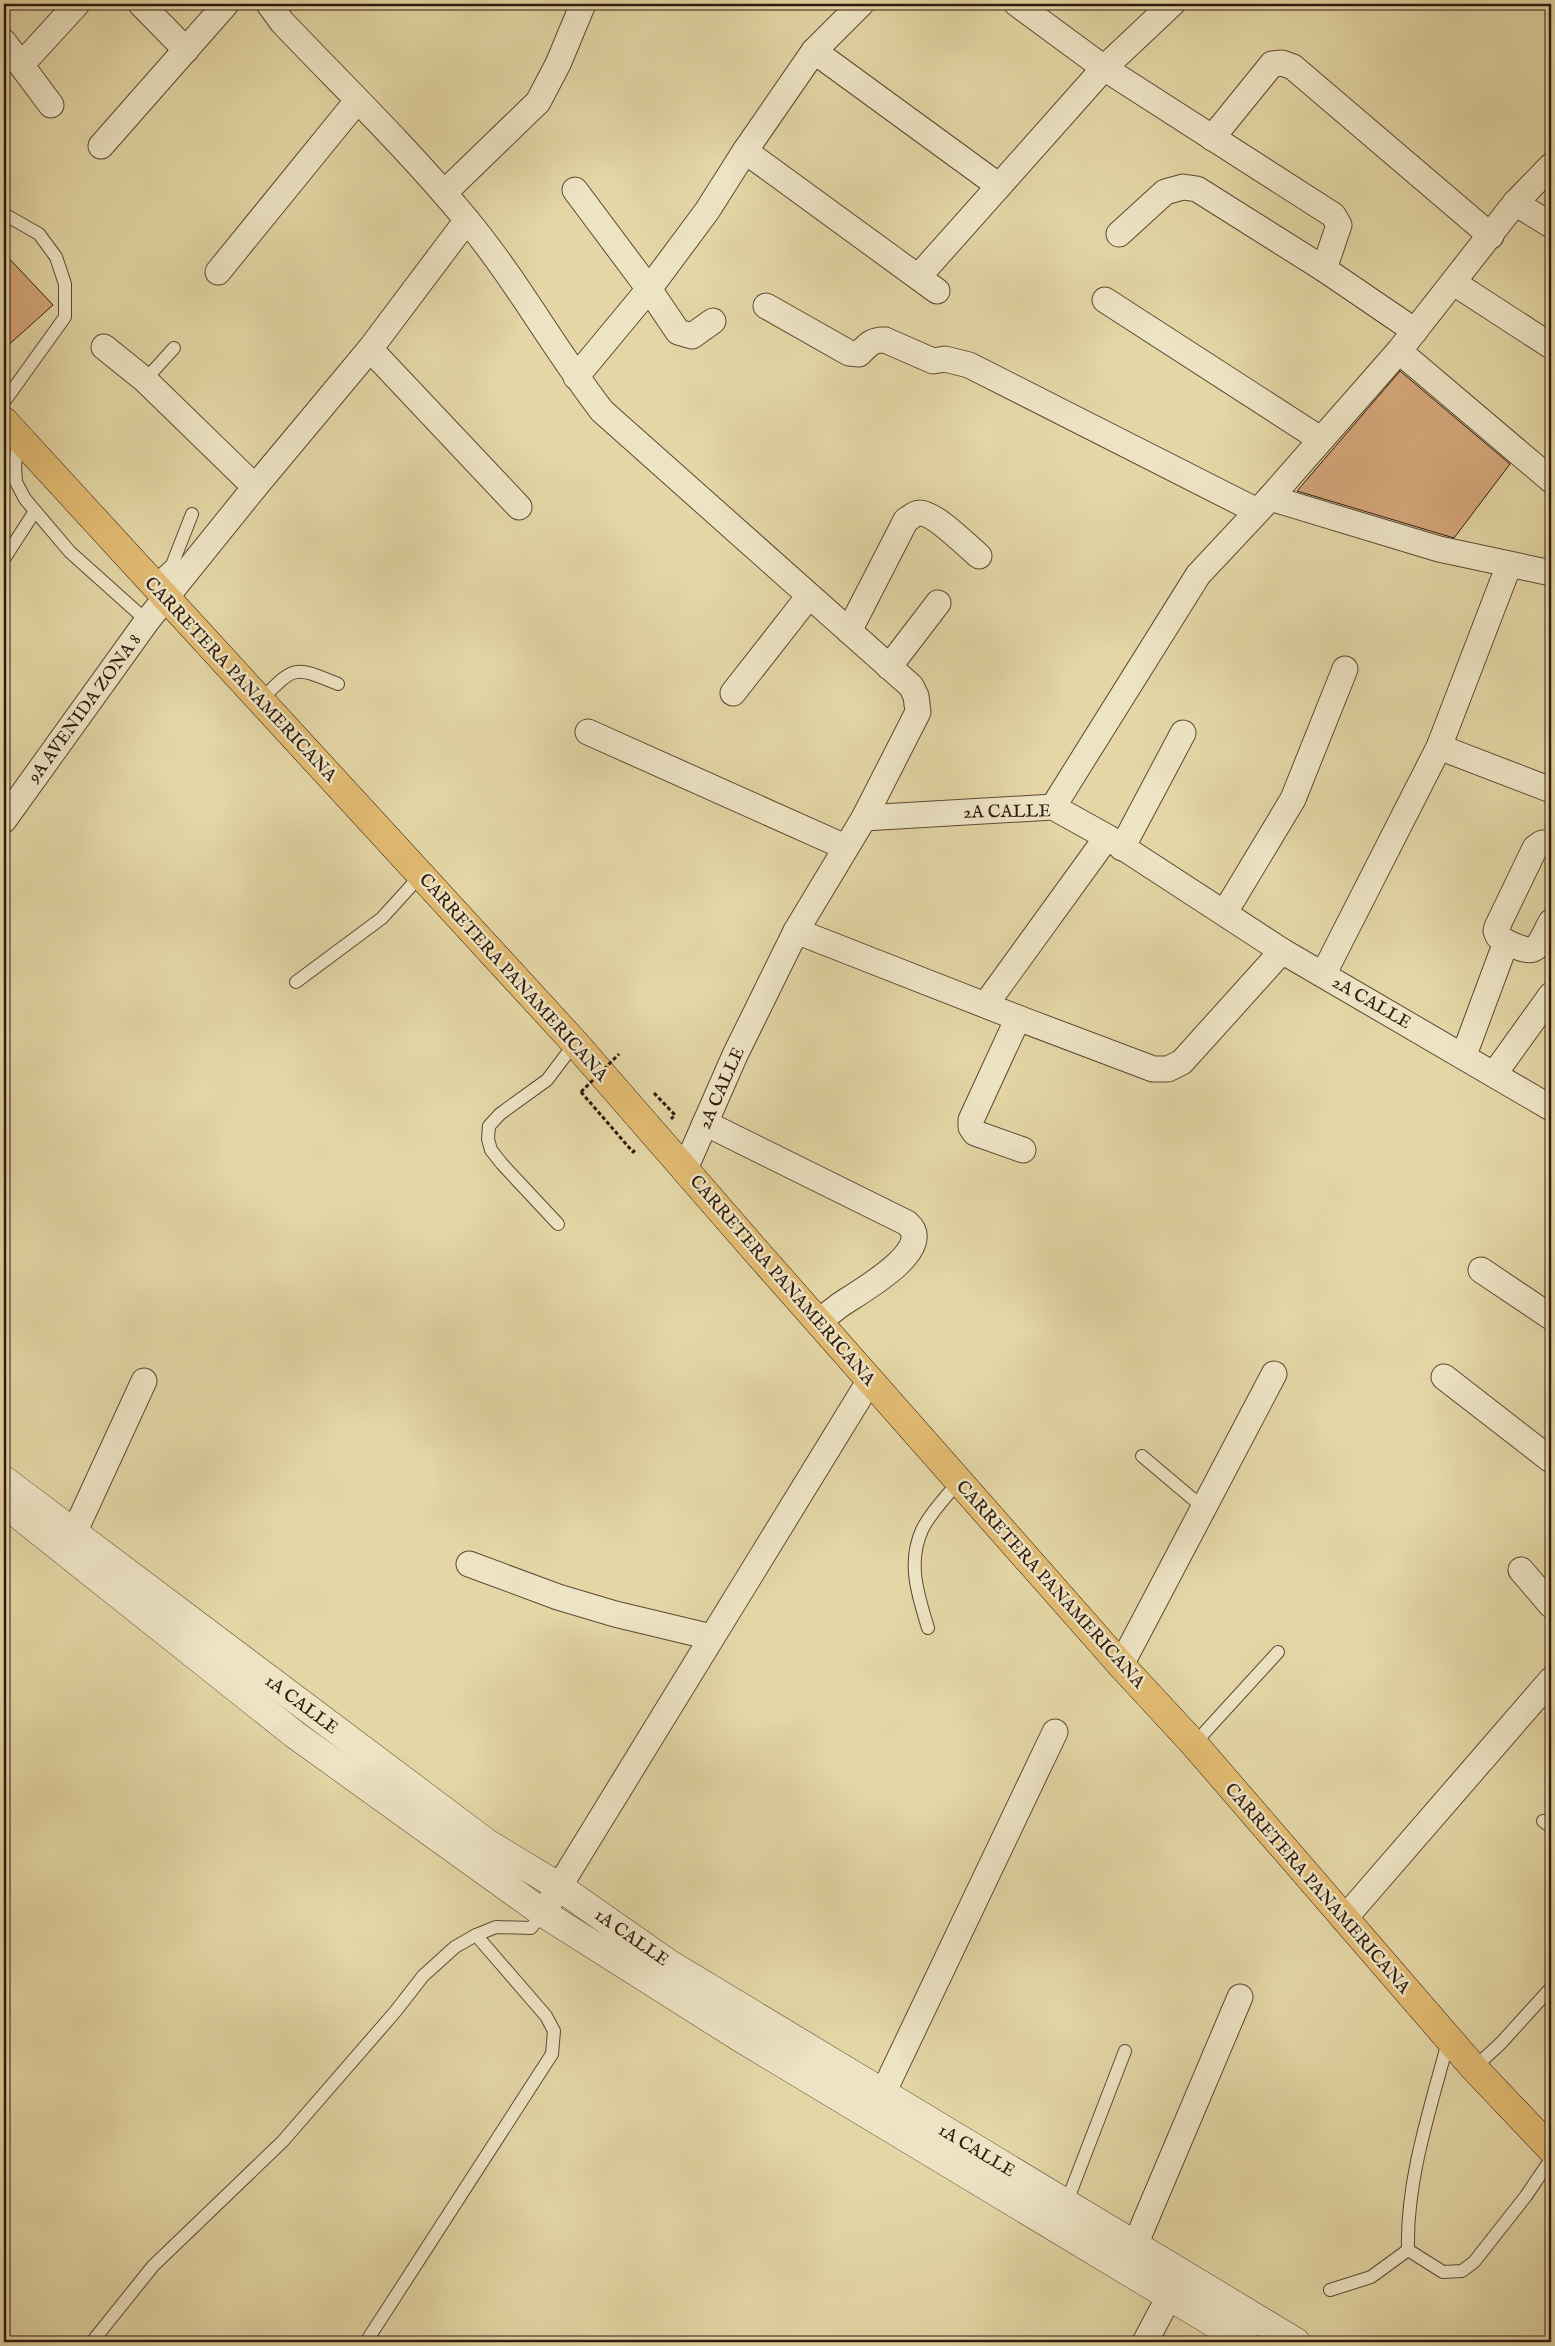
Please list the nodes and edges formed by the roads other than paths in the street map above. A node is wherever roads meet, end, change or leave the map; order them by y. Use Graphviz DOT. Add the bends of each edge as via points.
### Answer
graph roads {
  1 [pos="77,4"];
  2 [pos="141,4"];
  3 [pos="226,4"];
  4 [pos="583,4"];
  5 [pos="860,4"];
  6 [pos="1017,4"];
  7 [pos="1172,4"];
  8 [pos="278,8"];
  9 [pos="4,42"];
  10 [pos="186,50"];
  11 [pos="814,51"];
  12 [pos="22,64"];
  13 [pos="1104,68"];
  14 [pos="358,101"];
  15 [pos="51,105"];
  16 [pos="1212,138"];
  17 [pos="101,146"];
  18 [pos="745,150"];
  19 [pos="1551,166"];
  20 [pos="1000,186"];
  21 [pos="575,190"];
  22 [pos="444,193"];
  23 [pos="1515,203"];
  24 [pos="4,214"];
  25 [pos="467,220"];
  26 [pos="1551,225"];
  27 [pos="1119,234"];
  28 [pos="1491,236"];
  29 [pos="1324,269"];
  30 [pos="218,272"];
  31 [pos="1454,283"];
  32 [pos="649,289"];
  33 [pos="1105,300"];
  34 [pos="766,306"];
  35 [pos="713,321"];
  36 [pos="1415,331"];
  37 [pos="1551,346"];
  38 [pos="104,347"];
  39 [pos="174,348"];
  40 [pos="370,349"];
  41 [pos="1399,351"];
  42 [pos="576,377"];
  43 [pos="145,380"];
  44 [pos="4,402"];
  45 [pos="11,429"];
  46 [pos="1320,439"];
  47 [pos="1551,480"];
  48 [pos="255,487"];
  49 [pos="1263,504"];
  50 [pos="519,507"];
  51 [pos="35,511"];
  52 [pos="192,514"];
  53 [pos="980,556"];
  54 [pos="4,559"];
  55 [pos="1509,565"];
  56 [pos="1551,573"];
  57 [pos="159,590"];
  58 [pos="809,596"];
  59 [pos="938,604"];
  60 [pos="147,621"];
  61 [pos="848,631"];
  62 [pos="888,667"];
  63 [pos="1345,669"];
  64 [pos="338,684"];
  65 [pos="734,694"];
  66 [pos="261,700"];
  67 [pos="588,732"];
  68 [pos="1183,733"];
  69 [pos="1439,748"];
  70 [pos="1551,790"];
  71 [pos="1053,807"];
  72 [pos="864,818"];
  73 [pos="4,820"];
  74 [pos="1115,842"];
  75 [pos="1551,843"];
  76 [pos="845,848"];
  77 [pos="421,875"];
  78 [pos="1225,912"];
  79 [pos="1551,922"];
  80 [pos="796,931"];
  81 [pos="1506,942"];
  82 [pos="1282,951"];
  83 [pos="1324,974"];
  84 [pos="296,982"];
  85 [pos="1551,995"];
  86 [pos="986,1004"];
  87 [pos="1018,1018"];
  88 [pos="575,1043"];
  89 [pos="1464,1055"];
  90 [pos="1495,1073"];
  91 [pos="1551,1108"];
  92 [pos="706,1124"];
  93 [pos="1023,1150"];
  94 [pos="685,1169"];
  95 [pos="558,1224"];
  96 [pos="1481,1270"];
  97 [pos="1551,1318"];
  98 [pos="820,1322"];
  99 [pos="1274,1374"];
  100 [pos="1444,1377"];
  101 [pos="870,1380"];
  102 [pos="144,1381"];
  103 [pos="1142,1456"];
  104 [pos="1551,1460"];
  105 [pos="4,1480"];
  106 [pos="959,1481"];
  107 [pos="4,1504"];
  108 [pos="1203,1505"];
  109 [pos="74,1533"];
  110 [pos="469,1564"];
  111 [pos="1521,1570"];
  112 [pos="1551,1605"];
  113 [pos="928,1628"];
  114 [pos="711,1637"];
  115 [pos="1278,1652"];
  116 [pos="1121,1665"];
  117 [pos="1551,1680"];
  118 [pos="1055,1732"];
  119 [pos="1194,1744"];
  120 [pos="558,1886"];
  121 [pos="543,1912"];
  122 [pos="1344,1919"];
  123 [pos="476,1935"];
  124 [pos="1551,1988"];
  125 [pos="1240,1997"];
  126 [pos="1449,2038"];
  127 [pos="1125,2051"];
  128 [pos="1474,2068"];
  129 [pos="883,2093"];
  130 [pos="1551,2149"];
  131 [pos="1551,2159"];
  132 [pos="1066,2204"];
  133 [pos="1135,2245"];
  134 [pos="1408,2250"];
  135 [pos="1181,2273"];
  136 [pos="1330,2290"];
  137 [pos="1169,2297"];
  138 [pos="92,2342"];
  139 [pos="366,2342"];
  140 [pos="1145,2342"];
  141 [pos="1245,2342"];
  142 [pos="1294,2342"];
  1 -- 12 [label="street"];
  2 -- 10 [label="street"];
  3 -- 10 [label="street"];
  4 -- 22 [label="street" via="538,102"];
  5 -- 11 [label="street"];
  6 -- 13 [label="street"];
  7 -- 13 [label="street"];
  8 -- 14 [label="street"];
  9 -- 12 [label="street"];
  10 -- 17 [label="street"];
  11 -- 18 [label="street"];
  11 -- 20 [label="street"];
  12 -- 15 [label="street"];
  13 -- 16 [label="street"];
  13 -- 20 [label="street"];
  14 -- 22 [label="street"];
  14 -- 30 [label="street"];
  16 -- 28 [label="street" via="1272,64 1282,63 1292,67"];
  16 -- 29 [label="street" via="1336,218 1339,225"];
  18 -- 20 [label="street" via="928,283"];
  18 -- 32 [label="street" via="707,211"];
  19 -- 23 [label="street"];
  21 -- 32 [label="street"];
  22 -- 25 [label="street"];
  23 -- 26 [label="street"];
  23 -- 28 [label="street"];
  24 -- 44 [label="lane" via="39,234 56,257 66,284 65,317"];
  25 -- 40 [label="street, 9A AVENIDA ZONA 8"];
  25 -- 42 [label="street"];
  27 -- 29 [label="street" via="1165,192 1184,187 1197,189"];
  28 -- 31 [label="street"];
  29 -- 36 [label="street"];
  31 -- 36 [label="street"];
  31 -- 37 [label="street"];
  32 -- 35 [label="street" via="678,332 692,336"];
  32 -- 42 [label="street"];
  33 -- 46 [label="street"];
  34 -- 49 [label="street" via="849,353 859,354 877,339 933,361 945,359 969,365"];
  36 -- 41 [label="street"];
  38 -- 43 [label="street"];
  39 -- 43 [label="lane"];
  40 -- 48 [label="street, 9A AVENIDA ZONA 8"];
  40 -- 50 [label="street"];
  41 -- 46 [label="street"];
  41 -- 47 [label="street"];
  42 -- 58 [label="street" via="602,411 632,440"];
  43 -- 48 [label="street"];
  45 -- 51 [label="lane" via="16,482"];
  45 -- 57 [label="main road, CARRETERA PANAMERICANA"];
  46 -- 49 [label="street"];
  48 -- 57 [label="street, 9A AVENIDA ZONA 8"];
  49 -- 55 [label="street"];
  49 -- 71 [label="street" via="1198,575"];
  51 -- 54 [label="lane"];
  51 -- 60 [label="lane" via="70,552"];
  52 -- 57 [label="lane"];
  53 -- 61 [label="street" via="930,515 919,513 912,516 906,520"];
  55 -- 56 [label="street"];
  55 -- 69 [label="street"];
  57 -- 60 [label="street, 9A AVENIDA ZONA 8"];
  57 -- 66 [label="main road, CARRETERA PANAMERICANA"];
  58 -- 61 [label="street"];
  58 -- 65 [label="street"];
  59 -- 62 [label="street"];
  60 -- 73 [label="street, 9A AVENIDA ZONA 8"];
  61 -- 62 [label="street"];
  62 -- 72 [label="street" via="911,686 918,712"];
  63 -- 78 [label="street" via="1294,799"];
  64 -- 66 [label="lane" via="303,670 278,682"];
  66 -- 77 [label="main road, CARRETERA PANAMERICANA"];
  67 -- 76 [label="street"];
  68 -- 74 [label="street"];
  69 -- 70 [label="street"];
  69 -- 83 [label="street"];
  71 -- 72 [label="street, 2A CALLE"];
  71 -- 74 [label="street, 2A CALLE"];
  72 -- 76 [label="street, 2A CALLE"];
  74 -- 78 [label="street, 2A CALLE"];
  74 -- 86 [label="street"];
  75 -- 81 [label="street" via="1542,843 1535,848 1497,926 1498,936"];
  76 -- 80 [label="street, 2A CALLE"];
  77 -- 84 [label="lane" via="382,918"];
  77 -- 88 [label="main road, CARRETERA PANAMERICANA"];
  78 -- 82 [label="street, 2A CALLE"];
  79 -- 81 [label="street" via="1538,946 1532,950 1525,951"];
  80 -- 86 [label="street"];
  80 -- 92 [label="street, 2A CALLE" via="735,1055"];
  81 -- 89 [label="street"];
  82 -- 83 [label="street, 2A CALLE"];
  82 -- 87 [label="street" via="1182,1062 1168,1069 1153,1068"];
  83 -- 89 [label="street, 2A CALLE"];
  85 -- 90 [label="street"];
  86 -- 87 [label="street"];
  87 -- 93 [label="street" via="971,1120 971,1127 975,1133"];
  88 -- 94 [label="main road, CARRETERA PANAMERICANA"];
  88 -- 95 [label="lane" via="547,1080 500,1114 489,1126 491,1150"];
  89 -- 90 [label="street, 2A CALLE"];
  90 -- 91 [label="street, 2A CALLE"];
  92 -- 94 [label="street, 2A CALLE"];
  92 -- 98 [label="street" via="913,1228 913,1245 888,1274 838,1306"];
  94 -- 98 [label="main road, CARRETERA PANAMERICANA"];
  96 -- 97 [label="street"];
  98 -- 101 [label="main road, CARRETERA PANAMERICANA"];
  99 -- 108 [label="street"];
  100 -- 104 [label="street"];
  101 -- 106 [label="main road, CARRETERA PANAMERICANA"];
  101 -- 114 [label="street"];
  102 -- 109 [label="street"];
  103 -- 108 [label="lane"];
  105 -- 109 [label="street, 1A CALLE"];
  106 -- 113 [label="lane" via="923,1530 914,1556 915,1588"];
  106 -- 116 [label="main road, CARRETERA PANAMERICANA"];
  107 -- 121 [label="street, 1A CALLE" via="294,1734"];
  108 -- 116 [label="street"];
  109 -- 120 [label="street, 1A CALLE" via="487,1843"];
  110 -- 114 [label="street" via="577,1602"];
  111 -- 112 [label="street"];
  114 -- 120 [label="street"];
  115 -- 119 [label="lane"];
  116 -- 119 [label="main road, CARRETERA PANAMERICANA"];
  117 -- 122 [label="street"];
  118 -- 129 [label="street"];
  119 -- 122 [label="main road, CARRETERA PANAMERICANA"];
  120 -- 121 [label="street"];
  120 -- 129 [label="street, 1A CALLE" via="668,1963"];
  121 -- 123 [label="lane" via="531,1928 496,1927"];
  121 -- 137 [label="street, 1A CALLE" via="739,2037"];
  122 -- 126 [label="main road, CARRETERA PANAMERICANA"];
  123 -- 138 [label="lane" via="455,1947 423,1976 284,2141 153,2266"];
  123 -- 139 [label="lane" via="546,2016 554,2031 552,2054"];
  124 -- 128 [label="lane" via="1501,2044"];
  125 -- 133 [label="street"];
  126 -- 128 [label="main road, CARRETERA PANAMERICANA"];
  126 -- 134 [label="lane" via="1416,2171 1407,2222"];
  127 -- 132 [label="lane"];
  128 -- 130 [label="main road, CARRETERA PANAMERICANA"];
  129 -- 132 [label="street, 1A CALLE"];
  131 -- 134 [label="lane" via="1474,2262 1462,2271 1442,2272"];
  132 -- 133 [label="street, 1A CALLE"];
  133 -- 135 [label="street, 1A CALLE"];
  134 -- 136 [label="lane" via="1371,2277"];
  135 -- 137 [label="street"];
  135 -- 142 [label="street, 1A CALLE"];
  137 -- 140 [label="street"];
  137 -- 141 [label="street, 1A CALLE"];
}
